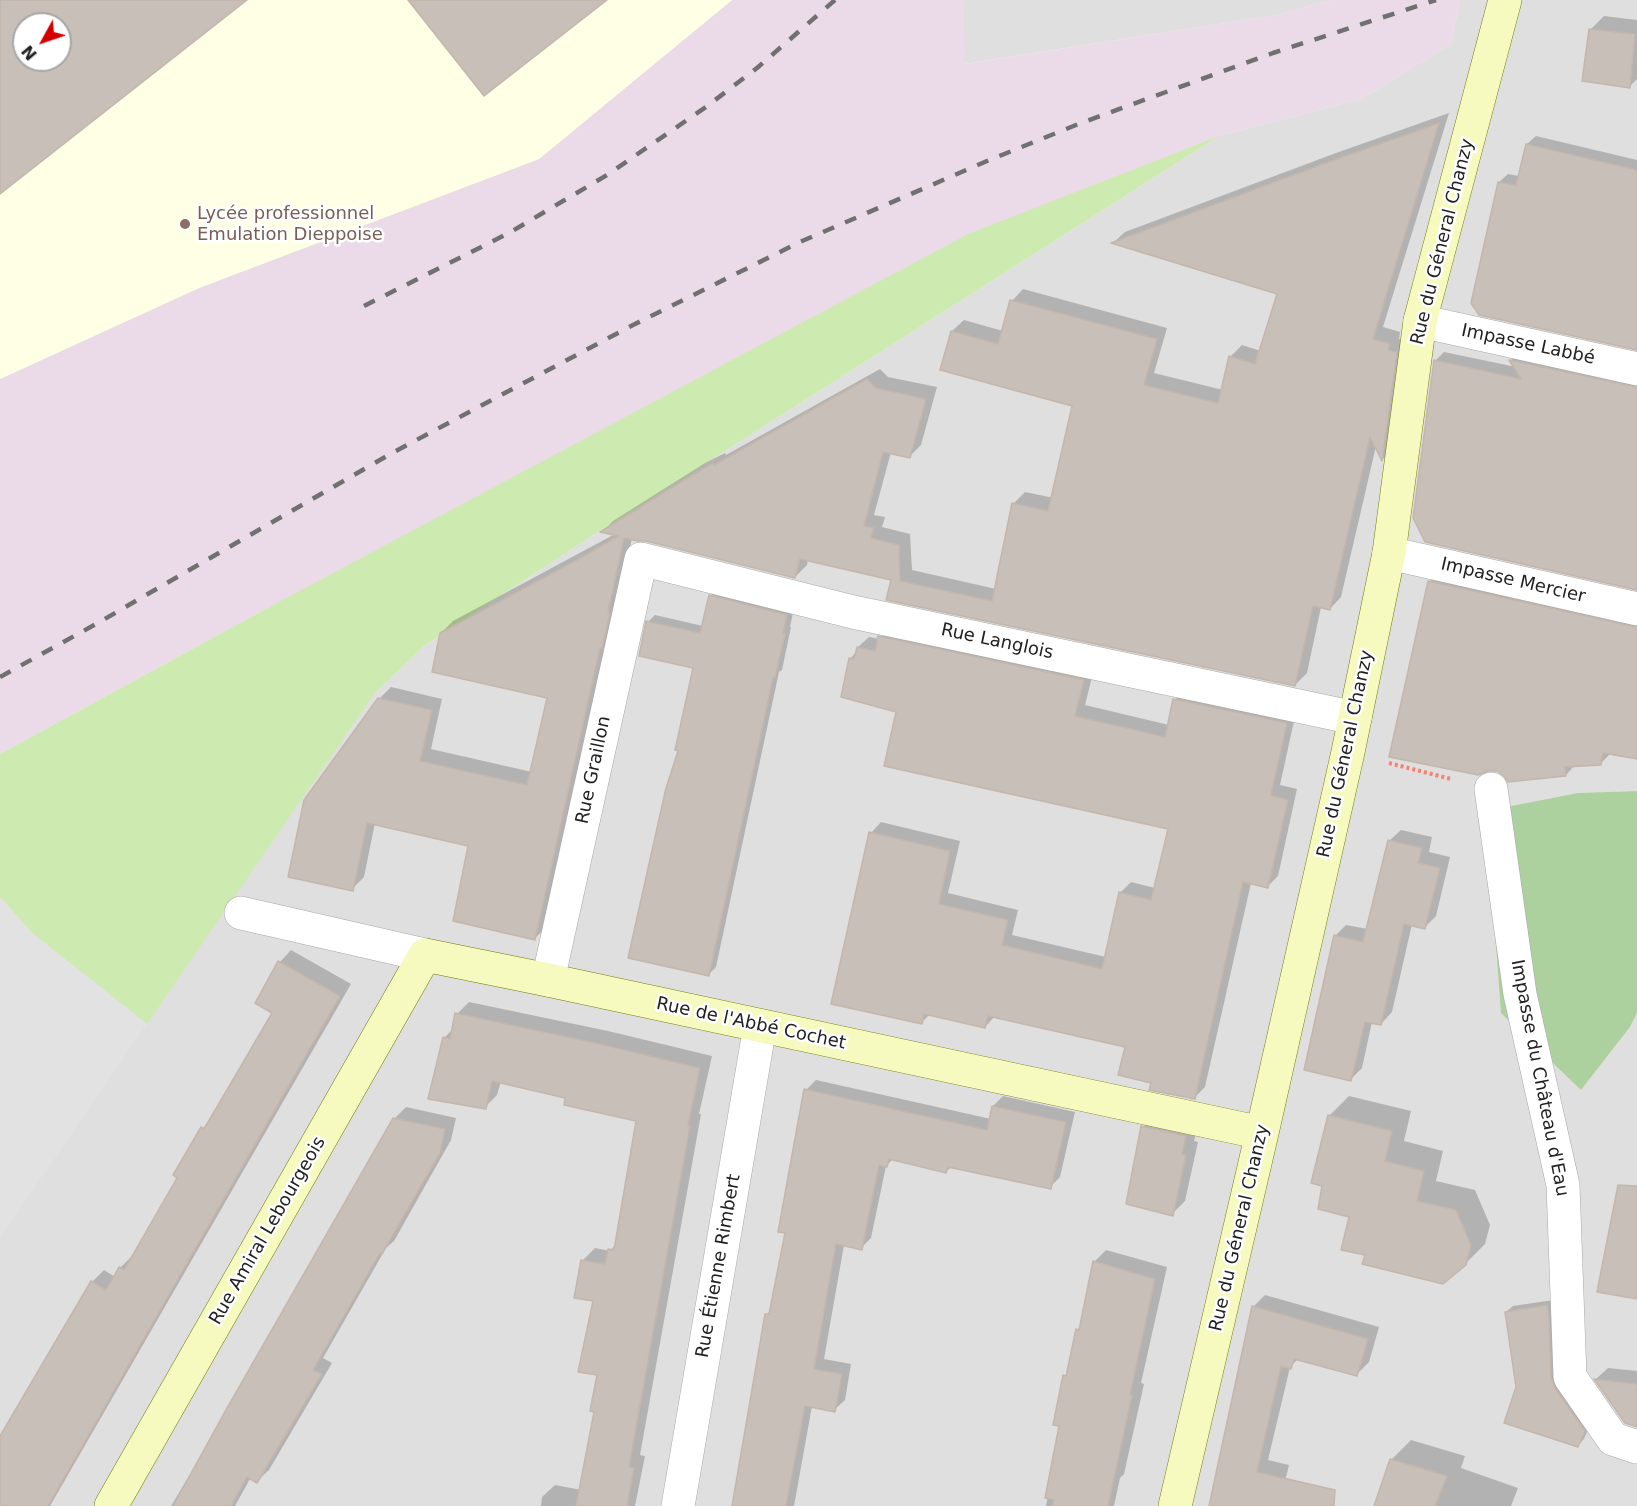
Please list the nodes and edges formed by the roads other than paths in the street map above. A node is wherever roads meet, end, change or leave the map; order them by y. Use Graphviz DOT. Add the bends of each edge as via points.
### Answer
graph roads {
  1 [pos="1505,0"];
  2 [pos="1420,321"];
  3 [pos="1637,369"];
  4 [pos="1389,553"];
  5 [pos="640,559"];
  6 [pos="1637,609"];
  7 [pos="1354,718"];
  8 [pos="1491,789"];
  9 [pos="240,914"];
  10 [pos="425,955"];
  11 [pos="548,980"];
  12 [pos="760,1026"];
  13 [pos="1262,1133"];
  14 [pos="1637,1447"];
  15 [pos="111,1506"];
  16 [pos="678,1506"];
  17 [pos="1175,1506"];
  1 -- 2 [label="main road, Rue du Géneral Chanzy"];
  2 -- 3 [label="street, Impasse Labbé"];
  2 -- 4 [label="main road, Rue du Géneral Chanzy"];
  4 -- 6 [label="street, Impasse Mercier"];
  4 -- 7 [label="main road, Rue du Géneral Chanzy"];
  5 -- 7 [label="street, Rue Langlois" via="853,612"];
  5 -- 11 [label="street, Rue Graillon"];
  7 -- 13 [label="main road, Rue du Géneral Chanzy"];
  8 -- 14 [label="street, Impasse du Château d'Eau" via="1520,993 1563,1185 1570,1377 1613,1438"];
  9 -- 10 [label="street, Rue de l'Abbé Cochet"];
  10 -- 11 [label="main road, Rue de l'Abbé Cochet"];
  10 -- 15 [label="main road, Rue Amiral Lebourgeois"];
  11 -- 12 [label="main road, Rue de l'Abbé Cochet"];
  12 -- 13 [label="main road, Rue de l'Abbé Cochet"];
  12 -- 16 [label="street, Rue Étienne Rimbert"];
  13 -- 17 [label="main road, Rue du Géneral Chanzy"];
}
